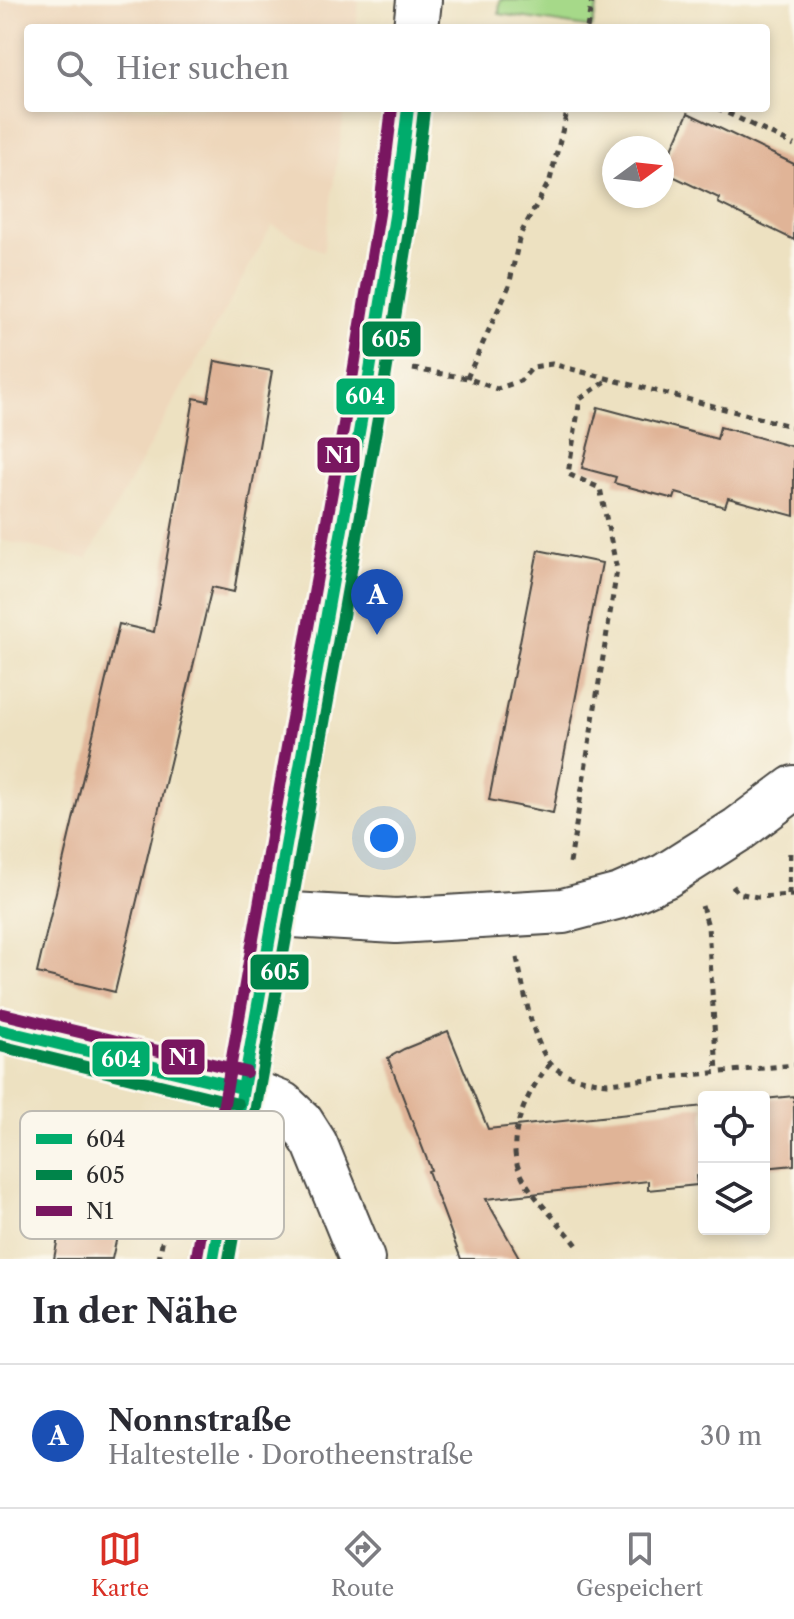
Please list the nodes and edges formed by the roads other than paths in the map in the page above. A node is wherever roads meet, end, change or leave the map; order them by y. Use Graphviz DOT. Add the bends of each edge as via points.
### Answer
graph roads {
  1 [pos="419,0"];
  2 [pos="416,24"];
  3 [pos="408,112"];
  4 [pos="794,788"];
  5 [pos="275,914"];
  6 [pos="0,1030"];
  7 [pos="242,1088"];
  8 [pos="238,1111"];
  9 [pos="216,1239"];
  10 [pos="213,1259"];
  11 [pos="362,1259"];
  1 -- 2 [label="street"];
  3 -- 5 [label="street" via="371,363"];
  4 -- 5 [label="street" via="691,860 620,896 563,911 396,921"];
  5 -- 7 [label="street"];
  6 -- 7 [label="street"];
  7 -- 8 [label="street"];
  7 -- 11 [label="street" via="282,1104 301,1122"];
  9 -- 10 [label="street"];
}
